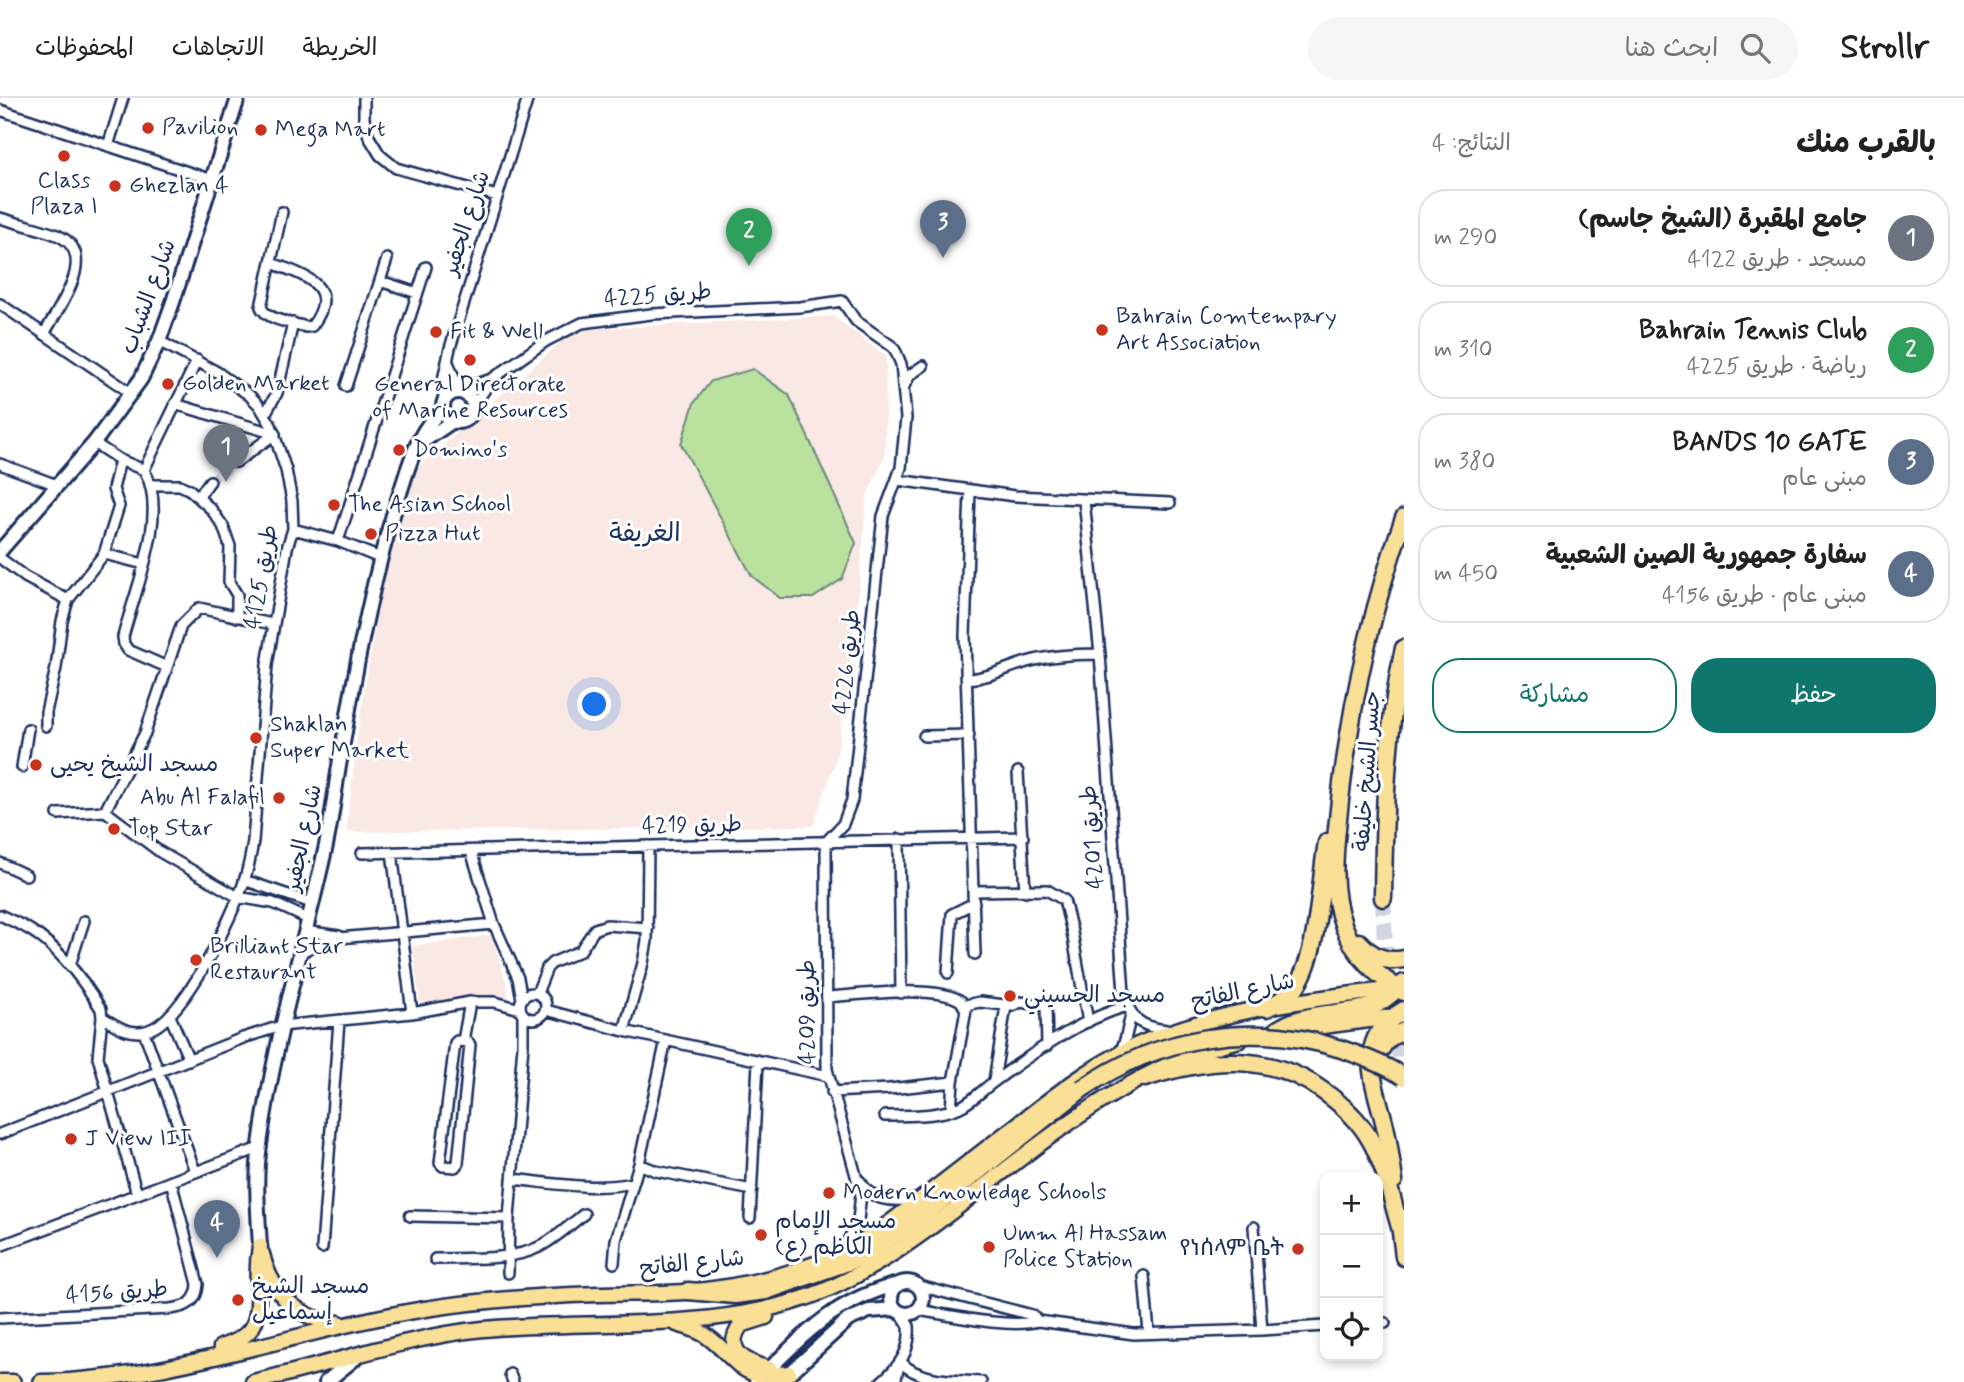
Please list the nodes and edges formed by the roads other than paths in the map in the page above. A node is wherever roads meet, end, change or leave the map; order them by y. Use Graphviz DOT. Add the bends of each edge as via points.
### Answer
graph roads {
  1 [pos="123,98"];
  2 [pos="238,98"];
  3 [pos="364,98"];
  4 [pos="528,98"];
  5 [pos="0,110"];
  6 [pos="108,146"];
  7 [pos="212,180"];
  8 [pos="497,197"];
  9 [pos="282,212"];
  10 [pos="0,218"];
  11 [pos="387,259"];
  12 [pos="271,263"];
  13 [pos="426,267"];
  14 [pos="380,281"];
  15 [pos="417,293"];
  16 [pos="842,301"];
  17 [pos="0,304"];
  18 [pos="293,323"];
  19 [pos="44,334"];
  20 [pos="159,341"];
  21 [pos="197,360"];
  22 [pos="448,360"];
  23 [pos="923,366"];
  24 [pos="492,379"];
  25 [pos="346,386"];
  26 [pos="903,391"];
  27 [pos="461,392"];
  28 [pos="131,393"];
  29 [pos="175,404"];
  30 [pos="444,405"];
  31 [pos="473,407"];
  32 [pos="265,414"];
  33 [pos="453,421"];
  34 [pos="275,434"];
  35 [pos="94,443"];
  36 [pos="419,444"];
  37 [pos="120,460"];
  38 [pos="236,462"];
  39 [pos="0,464"];
  40 [pos="144,470"];
  41 [pos="897,480"];
  42 [pos="210,481"];
  43 [pos="57,485"];
  44 [pos="150,485"];
  45 [pos="970,491"];
  46 [pos="199,496"];
  47 [pos="1084,500"];
  48 [pos="1170,503"];
  49 [pos="1404,519"];
  50 [pos="293,528"];
  51 [pos="338,541"];
  52 [pos="0,551"];
  53 [pos="104,554"];
  54 [pos="0,558"];
  55 [pos="380,558"];
  56 [pos="144,564"];
  57 [pos="68,600"];
  58 [pos="237,617"];
  59 [pos="272,624"];
  60 [pos="1404,648"];
  61 [pos="1100,654"];
  62 [pos="167,667"];
  63 [pos="967,679"];
  64 [pos="46,726"];
  65 [pos="28,729"];
  66 [pos="969,735"];
  67 [pos="924,736"];
  68 [pos="22,767"];
  69 [pos="1018,772"];
  70 [pos="1342,782"];
  71 [pos="105,811"];
  72 [pos="58,814"];
  73 [pos="973,837"];
  74 [pos="1023,837"];
  75 [pos="899,839"];
  76 [pos="826,842"];
  77 [pos="648,846"];
  78 [pos="471,851"];
  79 [pos="392,852"];
  80 [pos="362,853"];
  81 [pos="0,863"];
  82 [pos="26,875"];
  83 [pos="244,880"];
  84 [pos="974,891"];
  85 [pos="1025,891"];
  86 [pos="278,893"];
  87 [pos="239,897"];
  88 [pos="1383,898"];
  89 [pos="273,903"];
  90 [pos="312,903"];
  91 [pos="974,903"];
  92 [pos="0,915"];
  93 [pos="84,921"];
  94 [pos="494,924"];
  95 [pos="306,925"];
  96 [pos="1343,925"];
  97 [pos="648,928"];
  98 [pos="403,933"];
  99 [pos="352,936"];
  100 [pos="300,953"];
  101 [pos="975,954"];
  102 [pos="1404,959"];
  103 [pos="70,965"];
  104 [pos="948,973"];
  105 [pos="518,978"];
  106 [pos="1394,990"];
  107 [pos="536,993"];
  108 [pos="901,993"];
  109 [pos="828,997"];
  110 [pos="522,999"];
  111 [pos="470,1002"];
  112 [pos="965,1005"];
  113 [pos="1006,1006"];
  114 [pos="1267,1008"];
  115 [pos="546,1010"];
  116 [pos="1129,1011"];
  117 [pos="522,1012"];
  118 [pos="1401,1012"];
  119 [pos="412,1013"];
  120 [pos="170,1016"];
  121 [pos="102,1017"];
  122 [pos="537,1019"];
  123 [pos="339,1021"];
  124 [pos="1087,1022"];
  125 [pos="281,1026"];
  126 [pos="624,1031"];
  127 [pos="1172,1031"];
  128 [pos="1404,1031"];
  129 [pos="144,1032"];
  130 [pos="1273,1033"];
  131 [pos="666,1040"];
  132 [pos="463,1041"];
  133 [pos="523,1045"];
  134 [pos="1048,1045"];
  135 [pos="1119,1053"];
  136 [pos="189,1060"];
  137 [pos="758,1062"];
  138 [pos="1371,1070"];
  139 [pos="160,1072"];
  140 [pos="828,1076"];
  141 [pos="1404,1077"];
  142 [pos="1145,1078"];
  143 [pos="994,1081"];
  144 [pos="953,1082"];
  145 [pos="832,1092"];
  146 [pos="107,1093"];
  147 [pos="951,1110"];
  148 [pos="885,1116"];
  149 [pos="0,1134"];
  150 [pos="259,1148"];
  151 [pos="639,1164"];
  152 [pos="195,1171"];
  153 [pos="858,1177"];
  154 [pos="512,1178"];
  155 [pos="172,1181"];
  156 [pos="633,1183"];
  157 [pos="752,1190"];
  158 [pos="137,1194"];
  159 [pos="921,1199"];
  160 [pos="584,1214"];
  161 [pos="410,1216"];
  162 [pos="509,1218"];
  163 [pos="750,1218"];
  164 [pos="1254,1227"];
  165 [pos="1400,1227"];
  166 [pos="0,1246"];
  167 [pos="260,1246"];
  168 [pos="322,1248"];
  169 [pos="843,1253"];
  170 [pos="508,1255"];
  171 [pos="1404,1257"];
  172 [pos="435,1259"];
  173 [pos="614,1263"];
  174 [pos="508,1273"];
  175 [pos="1144,1276"];
  176 [pos="898,1284"];
  177 [pos="919,1286"];
  178 [pos="688,1292"];
  179 [pos="791,1303"];
  180 [pos="995,1307"];
  181 [pos="918,1310"];
  182 [pos="898,1311"];
  183 [pos="0,1318"];
  184 [pos="666,1321"];
  185 [pos="990,1321"];
  186 [pos="1038,1321"];
  187 [pos="352,1324"];
  188 [pos="1320,1326"];
  189 [pos="1262,1330"];
  190 [pos="1149,1333"];
  191 [pos="360,1354"];
  192 [pos="186,1363"];
  193 [pos="900,1364"];
  194 [pos="742,1375"];
  195 [pos="762,1377"];
  196 [pos="784,1378"];
  197 [pos="276,1380"];
  198 [pos="0,1381"];
  199 [pos="13,1382"];
  200 [pos="41,1382"];
  201 [pos="253,1382"];
  202 [pos="326,1382"];
  203 [pos="881,1382"];
  204 [pos="895,1382"];
  205 [pos="981,1382"];
  1 -- 6 [label="street"];
  2 -- 7 [label="street, شارع الشباب"];
  3 -- 8 [label="street" via="369,137 380,155 396,167"];
  4 -- 8 [label="street, شارع الجفير"];
  5 -- 6 [label="street"];
  6 -- 7 [label="street"];
  7 -- 20 [label="street, شارع الشباب"];
  8 -- 22 [label="street, شارع الجفير"];
  9 -- 12 [label="street"];
  10 -- 19 [label="street" via="57,235 76,254 77,272"];
  11 -- 14 [label="street"];
  12 -- 18 [label="street" via="261,310"];
  12 -- 18 [label="street" via="306,275 320,289 322,302 314,324"];
  13 -- 15 [label="street"];
  14 -- 15 [label="street"];
  14 -- 25 [label="street"];
  15 -- 51 [label="street"];
  16 -- 24 [label="street, طريق 4225" via="594,320 559,333"];
  16 -- 26 [label="street, طريق 4226" via="856,321 893,347 901,364"];
  17 -- 19 [label="street"];
  18 -- 32 [label="street" via="279,386"];
  19 -- 28 [label="street"];
  20 -- 21 [label="street, طريق 4125"];
  20 -- 28 [label="street, شارع الشباب"];
  21 -- 29 [label="street"];
  21 -- 32 [label="street, طريق 4125" via="237,385"];
  22 -- 27 [label="street"];
  22 -- 30 [label="street, شارع الجفير"];
  23 -- 26 [label="street" via="910,374"];
  24 -- 27 [label="street, طريق 4225"];
  24 -- 31 [label="street, طريق 4225"];
  26 -- 41 [label="street, طريق 4226" via="906,432"];
  27 -- 30 [label="street" via="452,393"];
  27 -- 31 [label="street" via="471,398"];
  28 -- 35 [label="street, شارع الشباب"];
  29 -- 34 [label="street"];
  29 -- 40 [label="street"];
  30 -- 33 [label="street" via="446,417"];
  30 -- 36 [label="street, شارع الجفير"];
  31 -- 33 [label="street" via="467,419"];
  32 -- 34 [label="street, طريق 4125"];
  33 -- 36 [label="street"];
  34 -- 38 [label="street"];
  34 -- 50 [label="street, طريق 4125" via="292,501"];
  35 -- 37 [label="street"];
  35 -- 43 [label="street, شارع الشباب"];
  36 -- 55 [label="street, شارع الجفير"];
  37 -- 40 [label="street"];
  37 -- 53 [label="street" via="113,489 119,506"];
  39 -- 43 [label="street"];
  40 -- 44 [label="street"];
  41 -- 45 [label="street"];
  41 -- 76 [label="street, طريق 4226" via="883,516 852,800 843,824"];
  42 -- 46 [label="street"];
  43 -- 52 [label="street, شارع الشباب"];
  44 -- 46 [label="street" via="180,485"];
  44 -- 56 [label="street" via="153,526"];
  45 -- 47 [label="street"];
  45 -- 63 [label="street"];
  46 -- 58 [label="street" via="223,526 230,546 229,582 237,595"];
  47 -- 48 [label="street"];
  47 -- 61 [label="street"];
  49 -- 70 [label="highway" via="1362,665"];
  50 -- 51 [label="street"];
  50 -- 59 [label="street, طريق 4125"];
  51 -- 55 [label="street"];
  53 -- 56 [label="street"];
  53 -- 57 [label="street"];
  54 -- 57 [label="street"];
  55 -- 90 [label="street, شارع الجفير"];
  56 -- 62 [label="street" via="124,644"];
  57 -- 64 [label="street"];
  58 -- 59 [label="street"];
  58 -- 62 [label="street" via="199,608 181,626"];
  59 -- 83 [label="street, طريق 4125" via="253,841"];
  60 -- 88 [label="highway, جسر الشيخ خليفة" via="1391,720"];
  61 -- 63 [label="street" via="1050,657"];
  61 -- 116 [label="street, طريق 4201" via="1120,958"];
  62 -- 71 [label="street" via="145,733"];
  63 -- 66 [label="street"];
  65 -- 68 [label="street"];
  66 -- 67 [label="street"];
  66 -- 73 [label="street"];
  69 -- 74 [label="street"];
  70 -- 96 [label="highway" via="1334,851"];
  70 -- 114 [label="highway" via="1331,816 1305,970 1297,986"];
  71 -- 72 [label="street"];
  71 -- 87 [label="street" via="160,852"];
  73 -- 74 [label="street, طريق 4219"];
  73 -- 75 [label="street, طريق 4219"];
  73 -- 84 [label="street"];
  74 -- 85 [label="street"];
  75 -- 76 [label="street, طريق 4219"];
  75 -- 108 [label="street"];
  76 -- 77 [label="street, طريق 4219"];
  76 -- 109 [label="street, طريق 4209"];
  77 -- 78 [label="street, طريق 4219"];
  77 -- 97 [label="street"];
  78 -- 79 [label="street, طريق 4219"];
  78 -- 94 [label="street"];
  79 -- 80 [label="street, طريق 4219"];
  79 -- 98 [label="street"];
  81 -- 82 [label="street"];
  83 -- 86 [label="street"];
  83 -- 87 [label="street, طريق 4125"];
  84 -- 85 [label="street"];
  84 -- 91 [label="street"];
  85 -- 124 [label="street" via="1053,892 1067,906"];
  86 -- 89 [label="street"];
  86 -- 90 [label="street"];
  87 -- 89 [label="street"];
  87 -- 120 [label="street, طريق 4125" via="207,961"];
  89 -- 95 [label="street"];
  90 -- 95 [label="street, شارع الجفير"];
  91 -- 101 [label="street"];
  91 -- 104 [label="street" via="950,918"];
  92 -- 103 [label="street" via="38,935"];
  93 -- 103 [label="street"];
  94 -- 98 [label="street"];
  94 -- 105 [label="street"];
  95 -- 99 [label="street"];
  95 -- 100 [label="street, شارع الجفير"];
  96 -- 102 [label="highway" via="1372,954 1388,961"];
  96 -- 106 [label="highway" via="1365,962"];
  97 -- 107 [label="street" via="607,925 595,929 580,951 547,968"];
  97 -- 126 [label="street"];
  98 -- 99 [label="street"];
  98 -- 119 [label="street"];
  99 -- 100 [label="street"];
  100 -- 125 [label="street, شارع الجفير"];
  103 -- 121 [label="street"];
  105 -- 107 [label="street"];
  105 -- 110 [label="street"];
  106 -- 114 [label="main road, شارع الفاتح"];
  106 -- 118 [label="highway"];
  106 -- 130 [label="highway" via="1370,1006 1294,1021"];
  107 -- 110 [label="street"];
  107 -- 115 [label="street" via="544,998"];
  108 -- 109 [label="street"];
  108 -- 112 [label="street" via="945,994"];
  109 -- 140 [label="street, طريق 4209"];
  110 -- 117 [label="street"];
  111 -- 117 [label="street" via="495,1002"];
  111 -- 119 [label="street"];
  111 -- 132 [label="street"];
  112 -- 113 [label="street"];
  112 -- 144 [label="street"];
  113 -- 134 [label="street" via="1020,1002 1046,1006"];
  113 -- 143 [label="street"];
  114 -- 127 [label="main road, شارع الفاتح"];
  115 -- 122 [label="street"];
  115 -- 126 [label="street"];
  116 -- 124 [label="street" via="1099,1015"];
  116 -- 127 [label="street" via="1152,1028"];
  116 -- 135 [label="street, طريق 4201"];
  117 -- 122 [label="street"];
  117 -- 133 [label="street"];
  118 -- 130 [label="main road, شارع الفاتح"];
  118 -- 138 [label="highway" via="1375,1037"];
  119 -- 123 [label="street"];
  120 -- 129 [label="street"];
  120 -- 136 [label="street"];
  121 -- 129 [label="street" via="127,1032"];
  121 -- 146 [label="street" via="97,1049"];
  122 -- 133 [label="street"];
  123 -- 125 [label="street"];
  123 -- 168 [label="street"];
  124 -- 134 [label="street"];
  125 -- 136 [label="street"];
  125 -- 150 [label="street, شارع الجفير"];
  126 -- 131 [label="street"];
  127 -- 135 [label="main road, شارع الفاتح"];
  128 -- 138 [label="highway" via="1386,1041"];
  129 -- 139 [label="street"];
  130 -- 142 [label="main road, شارع الفاتح" via="1219,1046"];
  131 -- 137 [label="street"];
  131 -- 151 [label="street"];
  132 -- 132 [label="street" via="455,1044 443,1166 458,1165 470,1045"];
  133 -- 154 [label="street"];
  134 -- 143 [label="street"];
  135 -- 159 [label="main road, شارع الفاتح"];
  136 -- 139 [label="street"];
  137 -- 140 [label="street"];
  137 -- 157 [label="street"];
  138 -- 165 [label="highway" via="1385,1126"];
  139 -- 146 [label="street"];
  139 -- 152 [label="street"];
  140 -- 145 [label="street, طريق 4209"];
  141 -- 178 [label="highway, bridge" via="1328,1045 1275,1034 1200,1039 1161,1049 1122,1064 1082,1089 918,1219 862,1257 766,1291 735,1295"];
  142 -- 165 [label="highway" via="1230,1060 1252,1061 1296,1074 1337,1100 1368,1136"];
  142 -- 179 [label="main road, شارع الفاتح" via="1081,1115 890,1256 850,1279"];
  143 -- 147 [label="street"];
  144 -- 145 [label="street"];
  144 -- 147 [label="street"];
  145 -- 153 [label="street, طريق 4209"];
  146 -- 149 [label="street"];
  146 -- 158 [label="street"];
  147 -- 148 [label="street"];
  150 -- 152 [label="street"];
  150 -- 167 [label="street, شارع الجفير"];
  151 -- 156 [label="street"];
  151 -- 157 [label="street"];
  152 -- 155 [label="street"];
  153 -- 159 [label="street" via="874,1197"];
  153 -- 169 [label="street, طريق 4209" via="860,1212"];
  154 -- 156 [label="street" via="594,1187"];
  154 -- 162 [label="street"];
  155 -- 158 [label="street"];
  155 -- 183 [label="street, طريق 4156" via="198,1284 194,1300 187,1306"];
  156 -- 173 [label="street"];
  157 -- 163 [label="street"];
  158 -- 166 [label="street"];
  159 -- 169 [label="main road, شارع الفاتح"];
  160 -- 170 [label="street" via="538,1248"];
  161 -- 162 [label="street"];
  162 -- 170 [label="street"];
  164 -- 189 [label="street"];
  165 -- 171 [label="highway"];
  167 -- 187 [label="main road" via="271,1282 284,1299 311,1317"];
  167 -- 192 [label="main road" via="259,1307 254,1325 240,1340"];
  169 -- 178 [label="main road, شارع الفاتح" via="752,1282"];
  170 -- 172 [label="street"];
  170 -- 174 [label="street"];
  175 -- 190 [label="street"];
  176 -- 177 [label="street" via="909,1281"];
  176 -- 182 [label="street" via="891,1296"];
  176 -- 195 [label="street" via="870,1292 832,1312"];
  177 -- 180 [label="street"];
  177 -- 181 [label="street" via="924,1295"];
  178 -- 187 [label="main road, شارع الفاتح" via="494,1300"];
  179 -- 184 [label="main road, شارع الفاتح"];
  179 -- 195 [label="main road" via="780,1313 748,1322 737,1331 735,1347"];
  180 -- 185 [label="street"];
  180 -- 186 [label="street" via="1032,1315"];
  181 -- 182 [label="street" via="912,1314"];
  181 -- 185 [label="street"];
  182 -- 193 [label="street" via="908,1321 910,1332"];
  182 -- 196 [label="street" via="869,1311 848,1320"];
  184 -- 191 [label="main road, شارع الفاتح" via="483,1329"];
  184 -- 194 [label="main road" via="708,1336"];
  185 -- 186 [label="street"];
  186 -- 190 [label="street"];
  187 -- 192 [label="main road, شارع الفاتح"];
  188 -- 189 [label="street"];
  189 -- 190 [label="street"];
  191 -- 197 [label="main road, شارع الفاتح"];
  191 -- 202 [label="street"];
  192 -- 200 [label="main road, شارع الفاتح" via="102,1378"];
  193 -- 203 [label="street"];
  193 -- 204 [label="street"];
  193 -- 205 [label="street" via="923,1376"];
  194 -- 195 [label="main road"];
  195 -- 196 [label="main road"];
  197 -- 201 [label="main road, شارع الفاتح"];
  198 -- 199 [label="main road"];
}
